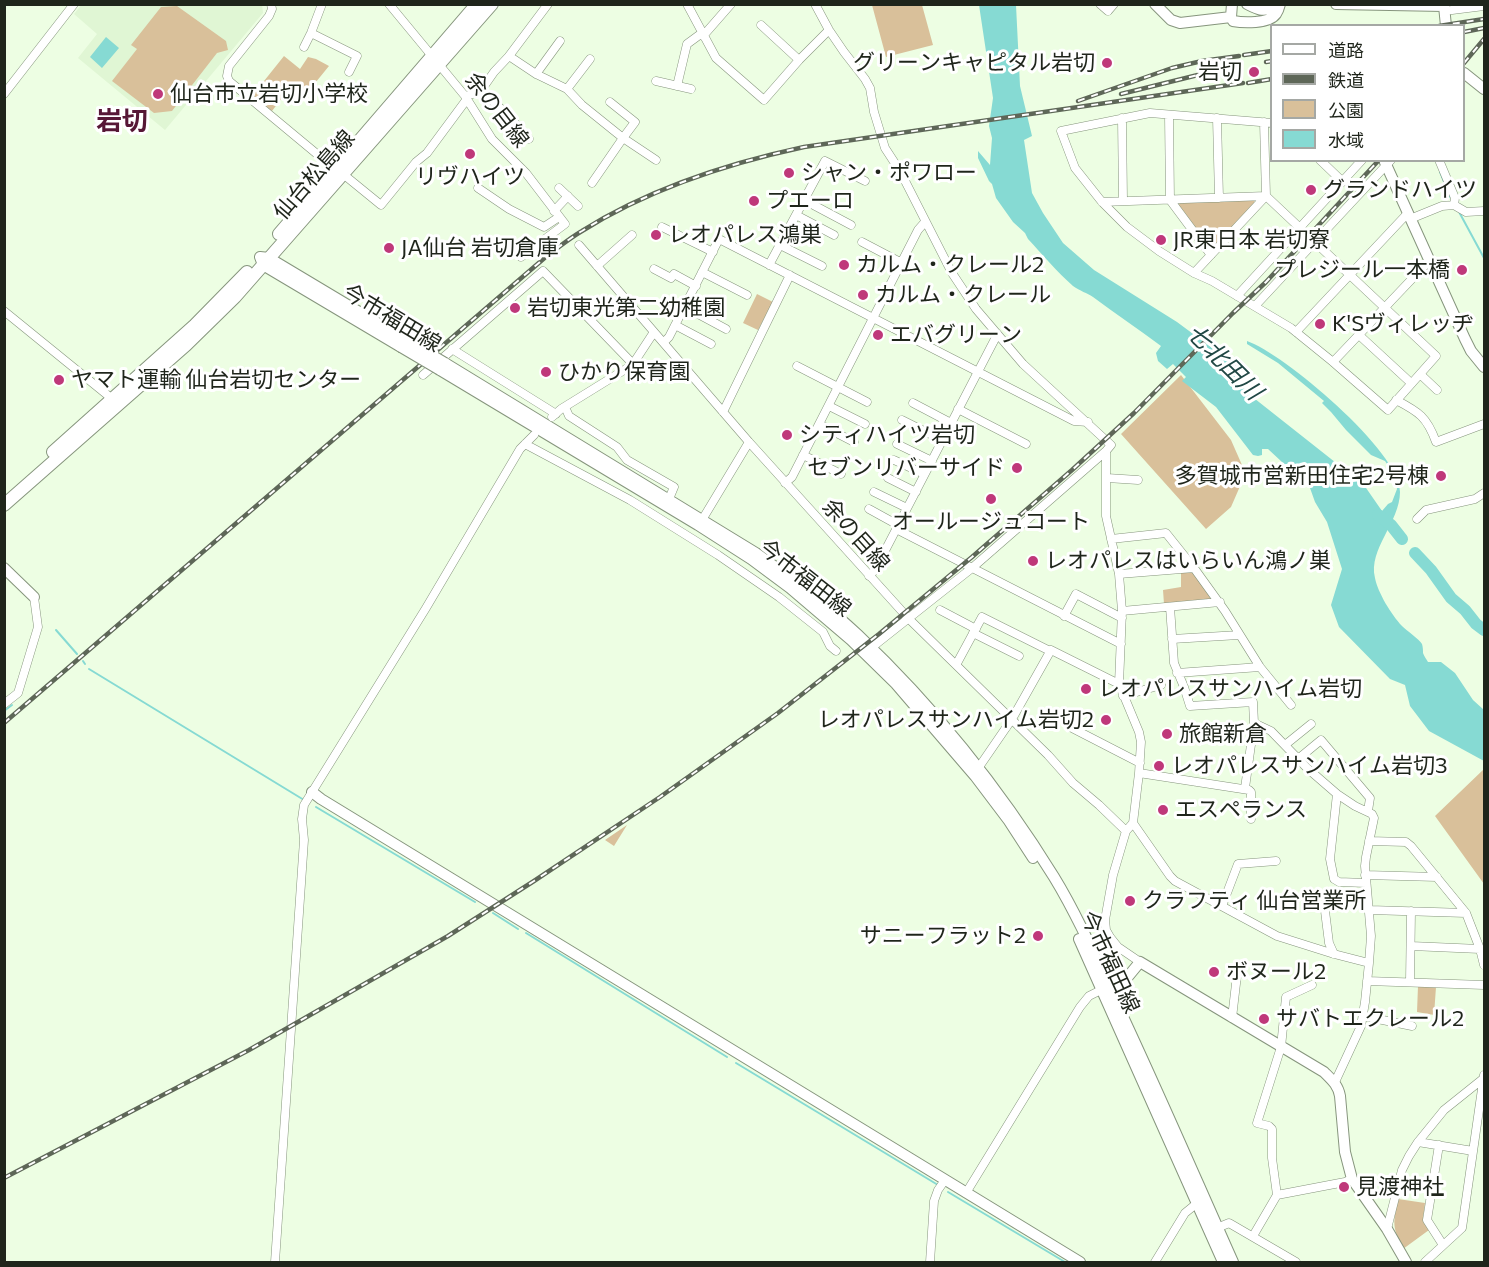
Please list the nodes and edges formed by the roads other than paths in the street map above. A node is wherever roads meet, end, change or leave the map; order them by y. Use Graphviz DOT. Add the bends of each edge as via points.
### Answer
graph roads {
  1 [pos="74,4"];
  2 [pos="271,4"];
  3 [pos="322,4"];
  4 [pos="389,4"];
  5 [pos="477,4"];
  6 [pos="492,4"];
  7 [pos="548,4"];
  8 [pos="687,4"];
  9 [pos="731,4"];
  10 [pos="815,4"];
  11 [pos="1100,4"];
  12 [pos="1114,4"];
  13 [pos="1155,4"];
  14 [pos="1232,4"];
  15 [pos="1247,4"];
  16 [pos="1275,4"];
  17 [pos="1280,4"];
  18 [pos="1336,4"];
  19 [pos="1456,4"];
  20 [pos="1485,6"];
  21 [pos="1444,8"];
  22 [pos="1231,17"];
  23 [pos="1446,24"];
  24 [pos="761,25"];
  25 [pos="829,30"];
  26 [pos="311,33"];
  27 [pos="703,34"];
  28 [pos="560,41"];
  29 [pos="303,47"];
  30 [pos="509,56"];
  31 [pos="591,60"];
  32 [pos="799,60"];
  33 [pos="435,61"];
  34 [pos="349,72"];
  35 [pos="536,74"];
  36 [pos="1465,74"];
  37 [pos="656,81"];
  38 [pos="677,86"];
  39 [pos="691,89"];
  40 [pos="1485,89"];
  41 [pos="567,90"];
  42 [pos="480,93"];
  43 [pos="4,94"];
  44 [pos="466,98"];
  45 [pos="610,102"];
  46 [pos="1169,115"];
  47 [pos="1122,118"];
  48 [pos="1216,118"];
  49 [pos="1268,123"];
  50 [pos="623,138"];
  51 [pos="529,139"];
  52 [pos="656,160"];
  53 [pos="1322,162"];
  54 [pos="1360,162"];
  55 [pos="1387,162"];
  56 [pos="1440,162"];
  57 [pos="339,171"];
  58 [pos="866,181"];
  59 [pos="1343,182"];
  60 [pos="592,183"];
  61 [pos="478,188"];
  62 [pos="559,188"];
  63 [pos="568,196"];
  64 [pos="1266,196"];
  65 [pos="1219,198"];
  66 [pos="804,200"];
  67 [pos="1170,200"];
  68 [pos="1123,201"];
  69 [pos="1102,202"];
  70 [pos="578,206"];
  71 [pos="1454,206"];
  72 [pos="1485,211"];
  73 [pos="557,214"];
  74 [pos="796,215"];
  75 [pos="1408,216"];
  76 [pos="925,222"];
  77 [pos="851,225"];
  78 [pos="662,227"];
  79 [pos="1299,228"];
  80 [pos="632,235"];
  81 [pos="834,236"];
  82 [pos="862,242"];
  83 [pos="1315,242"];
  84 [pos="579,245"];
  85 [pos="780,245"];
  86 [pos="712,252"];
  87 [pos="1211,255"];
  88 [pos="521,257"];
  89 [pos="264,260"];
  90 [pos="1430,261"];
  91 [pos="902,263"];
  92 [pos="770,265"];
  93 [pos="597,266"];
  94 [pos="822,266"];
  95 [pos="654,268"];
  96 [pos="702,272"];
  97 [pos="1194,273"];
  98 [pos="1350,275"];
  99 [pos="790,276"];
  100 [pos="696,286"];
  101 [pos="747,295"];
  102 [pos="1238,296"];
  103 [pos="1255,306"];
  104 [pos="685,307"];
  105 [pos="1384,308"];
  106 [pos="4,310"];
  107 [pos="874,318"];
  108 [pos="675,325"];
  109 [pos="726,329"];
  110 [pos="654,332"];
  111 [pos="1296,332"];
  112 [pos="998,335"];
  113 [pos="1359,335"];
  114 [pos="666,340"];
  115 [pos="711,344"];
  116 [pos="452,350"];
  117 [pos="1333,362"];
  118 [pos="633,364"];
  119 [pos="797,366"];
  120 [pos="443,367"];
  121 [pos="1485,367"];
  122 [pos="977,373"];
  123 [pos="1420,374"];
  124 [pos="423,375"];
  125 [pos="1411,383"];
  126 [pos="838,387"];
  127 [pos="1437,390"];
  128 [pos="1396,400"];
  129 [pos="116,402"];
  130 [pos="867,402"];
  131 [pos="913,403"];
  132 [pos="565,406"];
  133 [pos="829,406"];
  134 [pos="725,409"];
  135 [pos="958,409"];
  136 [pos="902,420"];
  137 [pos="1088,422"];
  138 [pos="951,423"];
  139 [pos="819,424"];
  140 [pos="865,424"];
  141 [pos="1485,424"];
  142 [pos="534,435"];
  143 [pos="942,440"];
  144 [pos="749,442"];
  145 [pos="854,442"];
  146 [pos="525,444"];
  147 [pos="897,444"];
  148 [pos="1026,444"];
  149 [pos="1106,450"];
  150 [pos="803,454"];
  151 [pos="894,460"];
  152 [pos="932,461"];
  153 [pos="841,474"];
  154 [pos="924,474"];
  155 [pos="888,478"];
  156 [pos="1107,478"];
  157 [pos="788,480"];
  158 [pos="1138,480"];
  159 [pos="874,492"];
  160 [pos="915,492"];
  161 [pos="1485,493"];
  162 [pos="4,494"];
  163 [pos="669,499"];
  164 [pos="4,505"];
  165 [pos="907,508"];
  166 [pos="869,509"];
  167 [pos="1417,519"];
  168 [pos="702,520"];
  169 [pos="897,527"];
  170 [pos="1112,539"];
  171 [pos="4,568"];
  172 [pos="972,568"];
  173 [pos="1194,568"];
  174 [pos="871,573"];
  175 [pos="1119,574"];
  176 [pos="34,597"];
  177 [pos="1220,603"];
  178 [pos="1170,607"];
  179 [pos="940,610"];
  180 [pos="1122,615"];
  181 [pos="1065,616"];
  182 [pos="909,619"];
  183 [pos="975,631"];
  184 [pos="1239,635"];
  185 [pos="1172,639"];
  186 [pos="1121,644"];
  187 [pos="872,648"];
  188 [pos="836,651"];
  189 [pos="1050,651"];
  190 [pos="1019,656"];
  191 [pos="956,665"];
  192 [pos="1260,667"];
  193 [pos="1177,673"];
  194 [pos="1119,684"];
  195 [pos="1161,685"];
  196 [pos="1124,696"];
  197 [pos="4,704"];
  198 [pos="1291,705"];
  199 [pos="1012,719"];
  200 [pos="1254,723"];
  201 [pos="1311,724"];
  202 [pos="1072,728"];
  203 [pos="1285,746"];
  204 [pos="1298,759"];
  205 [pos="1140,763"];
  206 [pos="979,767"];
  207 [pos="1139,773"];
  208 [pos="1245,788"];
  209 [pos="312,792"];
  210 [pos="1337,794"];
  211 [pos="1368,811"];
  212 [pos="1251,819"];
  213 [pos="1129,827"];
  214 [pos="1369,841"];
  215 [pos="1276,861"];
  216 [pos="1437,877"];
  217 [pos="1366,879"];
  218 [pos="1222,906"];
  219 [pos="1370,910"];
  220 [pos="1325,911"];
  221 [pos="1411,911"];
  222 [pos="1466,913"];
  223 [pos="1411,946"];
  224 [pos="1480,949"];
  225 [pos="1334,954"];
  226 [pos="1140,962"];
  227 [pos="1369,963"];
  228 [pos="1485,965"];
  229 [pos="1237,975"];
  230 [pos="1367,981"];
  231 [pos="1410,982"];
  232 [pos="1312,985"];
  233 [pos="1485,985"];
  234 [pos="1106,988"];
  235 [pos="1363,1016"];
  236 [pos="1232,1018"];
  237 [pos="1412,1026"];
  238 [pos="1281,1047"];
  239 [pos="1484,1076"];
  240 [pos="1335,1082"];
  241 [pos="1418,1142"];
  242 [pos="1438,1145"];
  243 [pos="1473,1151"];
  244 [pos="1352,1179"];
  245 [pos="945,1180"];
  246 [pos="966,1193"];
  247 [pos="1277,1195"];
  248 [pos="1196,1204"];
  249 [pos="1218,1228"];
  250 [pos="1387,1229"];
  251 [pos="1253,1236"];
  252 [pos="1443,1245"];
  253 [pos="1428,1261"];
  254 [pos="275,1263"];
  255 [pos="930,1263"];
  256 [pos="1080,1263"];
  257 [pos="1155,1263"];
  258 [pos="1222,1263"];
  259 [pos="1233,1263"];
  260 [pos="1296,1263"];
  261 [pos="1406,1263"];
  1 -- 43 [label="street"];
  2 -- 57 [label="street" via="269,16 229,66 229,81"];
  3 -- 26 [label="street"];
  4 -- 33 [label="street, 余の目線"];
  5 -- 33 [label="main road, 仙台松島線"];
  6 -- 33 [label="main road, 仙台松島線"];
  7 -- 30 [label="street"];
  8 -- 27 [label="street"];
  9 -- 27 [label="street"];
  10 -- 25 [label="street"];
  11 -- 12 [label="street" via="1108,11"];
  13 -- 22 [label="main road" via="1171,20 1180,23"];
  14 -- 22 [label="main road"];
  15 -- 16 [label="main road" via="1264,11"];
  17 -- 22 [label="main road" via="1269,20 1243,23"];
  18 -- 21 [label="main road"];
  19 -- 21 [label="street"];
  20 -- 21 [label="street"];
  21 -- 23 [label="main road"];
  24 -- 32 [label="street"];
  25 -- 32 [label="street"];
  25 -- 76 [label="street" via="870,88 885,148"];
  26 -- 29 [label="street"];
  26 -- 34 [label="street" via="357,56"];
  27 -- 32 [label="street" via="716,58 764,100"];
  27 -- 38 [label="street" via="687,44"];
  28 -- 35 [label="street"];
  30 -- 35 [label="street"];
  30 -- 42 [label="street"];
  31 -- 41 [label="street"];
  33 -- 44 [label="street, 余の目線"];
  33 -- 57 [label="main road, 仙台松島線"];
  35 -- 41 [label="street"];
  36 -- 40 [label="main road"];
  37 -- 38 [label="street"];
  38 -- 39 [label="street"];
  41 -- 50 [label="street"];
  42 -- 44 [label="street"];
  42 -- 51 [label="street" via="507,113"];
  44 -- 57 [label="street" via="427,153 381,205"];
  44 -- 73 [label="street, 余の目線" via="492,139 526,173"];
  45 -- 50 [label="street" via="635,122"];
  46 -- 47 [label="street" via="1150,113"];
  46 -- 48 [label="street"];
  46 -- 67 [label="street"];
  47 -- 68 [label="street"];
  47 -- 69 [label="street" via="1062,131 1076,168"];
  48 -- 49 [label="street"];
  48 -- 65 [label="street"];
  49 -- 64 [label="street"];
  50 -- 52 [label="street"];
  50 -- 60 [label="street"];
  53 -- 59 [label="street"];
  54 -- 59 [label="street"];
  55 -- 75 [label="main road"];
  55 -- 83 [label="street"];
  56 -- 71 [label="street" via="1455,198"];
  57 -- 89 [label="main road, 仙台松島線"];
  58 -- 66 [label="street" via="825,161"];
  59 -- 79 [label="street"];
  61 -- 73 [label="street" via="544,227"];
  62 -- 63 [label="street"];
  63 -- 70 [label="street"];
  63 -- 73 [label="street"];
  64 -- 65 [label="street"];
  64 -- 79 [label="street"];
  64 -- 87 [label="street"];
  65 -- 67 [label="street"];
  66 -- 74 [label="street"];
  66 -- 77 [label="street"];
  67 -- 68 [label="street"];
  67 -- 87 [label="street"];
  68 -- 69 [label="street"];
  69 -- 97 [label="street" via="1127,227"];
  71 -- 72 [label="street" via="1466,212"];
  71 -- 75 [label="street"];
  73 -- 88 [label="street" via="565,224"];
  74 -- 81 [label="street"];
  74 -- 85 [label="street"];
  75 -- 90 [label="main road"];
  75 -- 98 [label="street"];
  76 -- 91 [label="street"];
  76 -- 112 [label="street" via="952,273"];
  78 -- 86 [label="street"];
  79 -- 83 [label="street"];
  79 -- 102 [label="street"];
  80 -- 93 [label="street"];
  82 -- 91 [label="street"];
  83 -- 98 [label="street"];
  83 -- 103 [label="street"];
  84 -- 93 [label="street, 余の目線"];
  85 -- 92 [label="street"];
  85 -- 94 [label="street"];
  86 -- 92 [label="street" via="719,239"];
  86 -- 96 [label="street"];
  87 -- 97 [label="street"];
  89 -- 120 [label="main road, 今市福田線, bridge"];
  89 -- 129 [label="main road, 仙台松島線" via="235,297 186,345"];
  90 -- 105 [label="street"];
  90 -- 121 [label="main road" via="1471,351"];
  91 -- 107 [label="street"];
  92 -- 99 [label="street"];
  93 -- 110 [label="street, 余の目線"];
  95 -- 100 [label="street"];
  96 -- 100 [label="street"];
  96 -- 101 [label="street"];
  97 -- 102 [label="street"];
  98 -- 105 [label="street"];
  98 -- 111 [label="street"];
  99 -- 107 [label="street"];
  99 -- 134 [label="street"];
  100 -- 104 [label="street"];
  102 -- 103 [label="street"];
  103 -- 111 [label="street"];
  104 -- 108 [label="street"];
  104 -- 109 [label="street"];
  105 -- 113 [label="street"];
  105 -- 123 [label="street" via="1436,356"];
  106 -- 129 [label="street"];
  107 -- 122 [label="street"];
  107 -- 126 [label="street"];
  108 -- 114 [label="street"];
  108 -- 115 [label="street"];
  110 -- 114 [label="street, 余の目線"];
  110 -- 118 [label="street"];
  111 -- 117 [label="street"];
  112 -- 122 [label="street"];
  112 -- 137 [label="street" via="1037,377"];
  113 -- 117 [label="street"];
  113 -- 125 [label="street"];
  114 -- 134 [label="street, 余の目線"];
  116 -- 118 [label="street" via="543,271"];
  116 -- 124 [label="street"];
  116 -- 132 [label="street" via="554,415"];
  117 -- 128 [label="street" via="1388,410"];
  118 -- 132 [label="street"];
  119 -- 126 [label="street"];
  120 -- 163 [label="main road, 今市福田線"];
  120 -- 234 [label="main road, 今市福田線" via="751,559 865,653 975,776 1009,821 1053,890"];
  122 -- 135 [label="street"];
  122 -- 137 [label="street" via="1074,422"];
  123 -- 125 [label="street"];
  123 -- 127 [label="street"];
  125 -- 128 [label="street"];
  126 -- 130 [label="street"];
  126 -- 133 [label="street"];
  128 -- 141 [label="street" via="1430,425 1436,442"];
  129 -- 162 [label="main road"];
  129 -- 164 [label="main road"];
  131 -- 138 [label="street"];
  132 -- 163 [label="street" via="569,416 617,447 627,460 674,488"];
  133 -- 139 [label="street"];
  133 -- 140 [label="street"];
  134 -- 144 [label="street, 余の目線"];
  135 -- 138 [label="street"];
  135 -- 148 [label="street"];
  136 -- 143 [label="street"];
  137 -- 149 [label="street" via="1112,445"];
  138 -- 143 [label="street"];
  139 -- 145 [label="street"];
  139 -- 150 [label="street"];
  142 -- 146 [label="street"];
  143 -- 152 [label="street"];
  144 -- 157 [label="street, 余の目線"];
  144 -- 168 [label="street"];
  146 -- 188 [label="street" via="630,500 718,555 823,632"];
  146 -- 209 [label="street"];
  147 -- 152 [label="street"];
  149 -- 156 [label="street"];
  149 -- 172 [label="street"];
  150 -- 153 [label="street"];
  150 -- 157 [label="street"];
  151 -- 154 [label="street"];
  152 -- 154 [label="street"];
  154 -- 160 [label="street"];
  155 -- 160 [label="street"];
  156 -- 158 [label="street"];
  156 -- 170 [label="street" via="1106,516"];
  157 -- 174 [label="street, 余の目線"];
  159 -- 165 [label="street"];
  160 -- 165 [label="street"];
  161 -- 167 [label="street" via="1426,510"];
  163 -- 168 [label="main road, 今市福田線"];
  165 -- 169 [label="street"];
  166 -- 169 [label="street"];
  168 -- 187 [label="main road, 今市福田線" via="795,582"];
  169 -- 172 [label="street"];
  169 -- 174 [label="street"];
  170 -- 173 [label="street" via="1166,533"];
  170 -- 175 [label="street"];
  171 -- 176 [label="main road"];
  172 -- 181 [label="street"];
  172 -- 182 [label="street"];
  173 -- 175 [label="street"];
  173 -- 177 [label="street"];
  174 -- 182 [label="street, 余の目線"];
  175 -- 180 [label="street"];
  176 -- 197 [label="street" via="38,627 18,693"];
  177 -- 178 [label="street"];
  177 -- 184 [label="street"];
  178 -- 180 [label="street"];
  178 -- 185 [label="street"];
  179 -- 183 [label="street"];
  180 -- 181 [label="street" via="1076,594"];
  180 -- 186 [label="street"];
  181 -- 186 [label="street"];
  182 -- 187 [label="street"];
  182 -- 191 [label="street, 余の目線"];
  183 -- 189 [label="street" via="982,617"];
  183 -- 190 [label="street"];
  183 -- 191 [label="street"];
  184 -- 185 [label="street"];
  184 -- 192 [label="street"];
  185 -- 193 [label="street"];
  186 -- 194 [label="street"];
  187 -- 206 [label="main road, 今市福田線"];
  189 -- 194 [label="street"];
  189 -- 199 [label="street"];
  191 -- 199 [label="street, 余の目線"];
  192 -- 193 [label="street"];
  192 -- 198 [label="street"];
  193 -- 200 [label="street" via="1190,706 1252,702"];
  194 -- 196 [label="street"];
  195 -- 196 [label="street"];
  196 -- 205 [label="street" via="1139,732"];
  199 -- 206 [label="street"];
  199 -- 213 [label="street, 余の目線" via="1073,783"];
  200 -- 203 [label="street" via="1271,731"];
  200 -- 208 [label="street"];
  201 -- 203 [label="street"];
  202 -- 205 [label="street"];
  203 -- 204 [label="street"];
  204 -- 210 [label="street"];
  204 -- 211 [label="street" via="1321,740 1370,798"];
  205 -- 207 [label="street"];
  206 -- 234 [label="main road, 今市福田線" via="1054,878 1084,932"];
  207 -- 208 [label="street"];
  207 -- 213 [label="street"];
  208 -- 212 [label="street" via="1251,792"];
  209 -- 245 [label="main road"];
  209 -- 254 [label="street" via="303,812"];
  210 -- 211 [label="street"];
  210 -- 217 [label="street" via="1330,859 1334,879"];
  211 -- 214 [label="street" via="1374,818"];
  213 -- 218 [label="street, 余の目線" via="1175,881"];
  213 -- 226 [label="street" via="1113,875 1105,920 1106,930 1118,947"];
  214 -- 216 [label="street" via="1406,842"];
  214 -- 217 [label="street"];
  215 -- 218 [label="street" via="1238,864"];
  216 -- 217 [label="street"];
  216 -- 222 [label="street"];
  217 -- 219 [label="street"];
  218 -- 225 [label="street, 余の目線" via="1277,936"];
  219 -- 221 [label="street"];
  219 -- 227 [label="street"];
  220 -- 225 [label="street"];
  221 -- 222 [label="street"];
  221 -- 223 [label="street"];
  222 -- 224 [label="street"];
  223 -- 224 [label="street"];
  223 -- 231 [label="street"];
  224 -- 228 [label="street"];
  225 -- 227 [label="street, 余の目線"];
  226 -- 234 [label="main road, 今市福田線" via="1126,979"];
  226 -- 236 [label="main road, 今市福田線"];
  227 -- 230 [label="street"];
  229 -- 236 [label="street"];
  230 -- 231 [label="street"];
  230 -- 235 [label="street"];
  231 -- 233 [label="street"];
  232 -- 238 [label="street" via="1286,997"];
  234 -- 246 [label="street" via="1089,996 1080,1006"];
  234 -- 248 [label="main road, 今市福田線"];
  234 -- 249 [label="main road, 今市福田線"];
  235 -- 237 [label="street"];
  235 -- 240 [label="street"];
  236 -- 238 [label="main road, 今市福田線"];
  238 -- 240 [label="main road, 今市福田線"];
  238 -- 247 [label="street" via="1257,1123 1272,1129"];
  239 -- 241 [label="street" via="1444,1110"];
  239 -- 243 [label="street"];
  240 -- 244 [label="main road"];
  241 -- 242 [label="street"];
  241 -- 250 [label="street" via="1402,1170"];
  242 -- 243 [label="street"];
  242 -- 252 [label="street" via="1428,1220"];
  243 -- 252 [label="street" via="1462,1228"];
  244 -- 247 [label="street"];
  244 -- 250 [label="main road"];
  245 -- 246 [label="main road"];
  245 -- 255 [label="street" via="934,1201"];
  246 -- 256 [label="main road"];
  247 -- 251 [label="street"];
  248 -- 257 [label="street" via="1185,1213"];
  248 -- 258 [label="main road, 今市福田線"];
  249 -- 251 [label="street" via="1229,1224"];
  249 -- 259 [label="main road, 今市福田線"];
  250 -- 261 [label="main road"];
  251 -- 260 [label="street"];
  252 -- 253 [label="street"];
}
